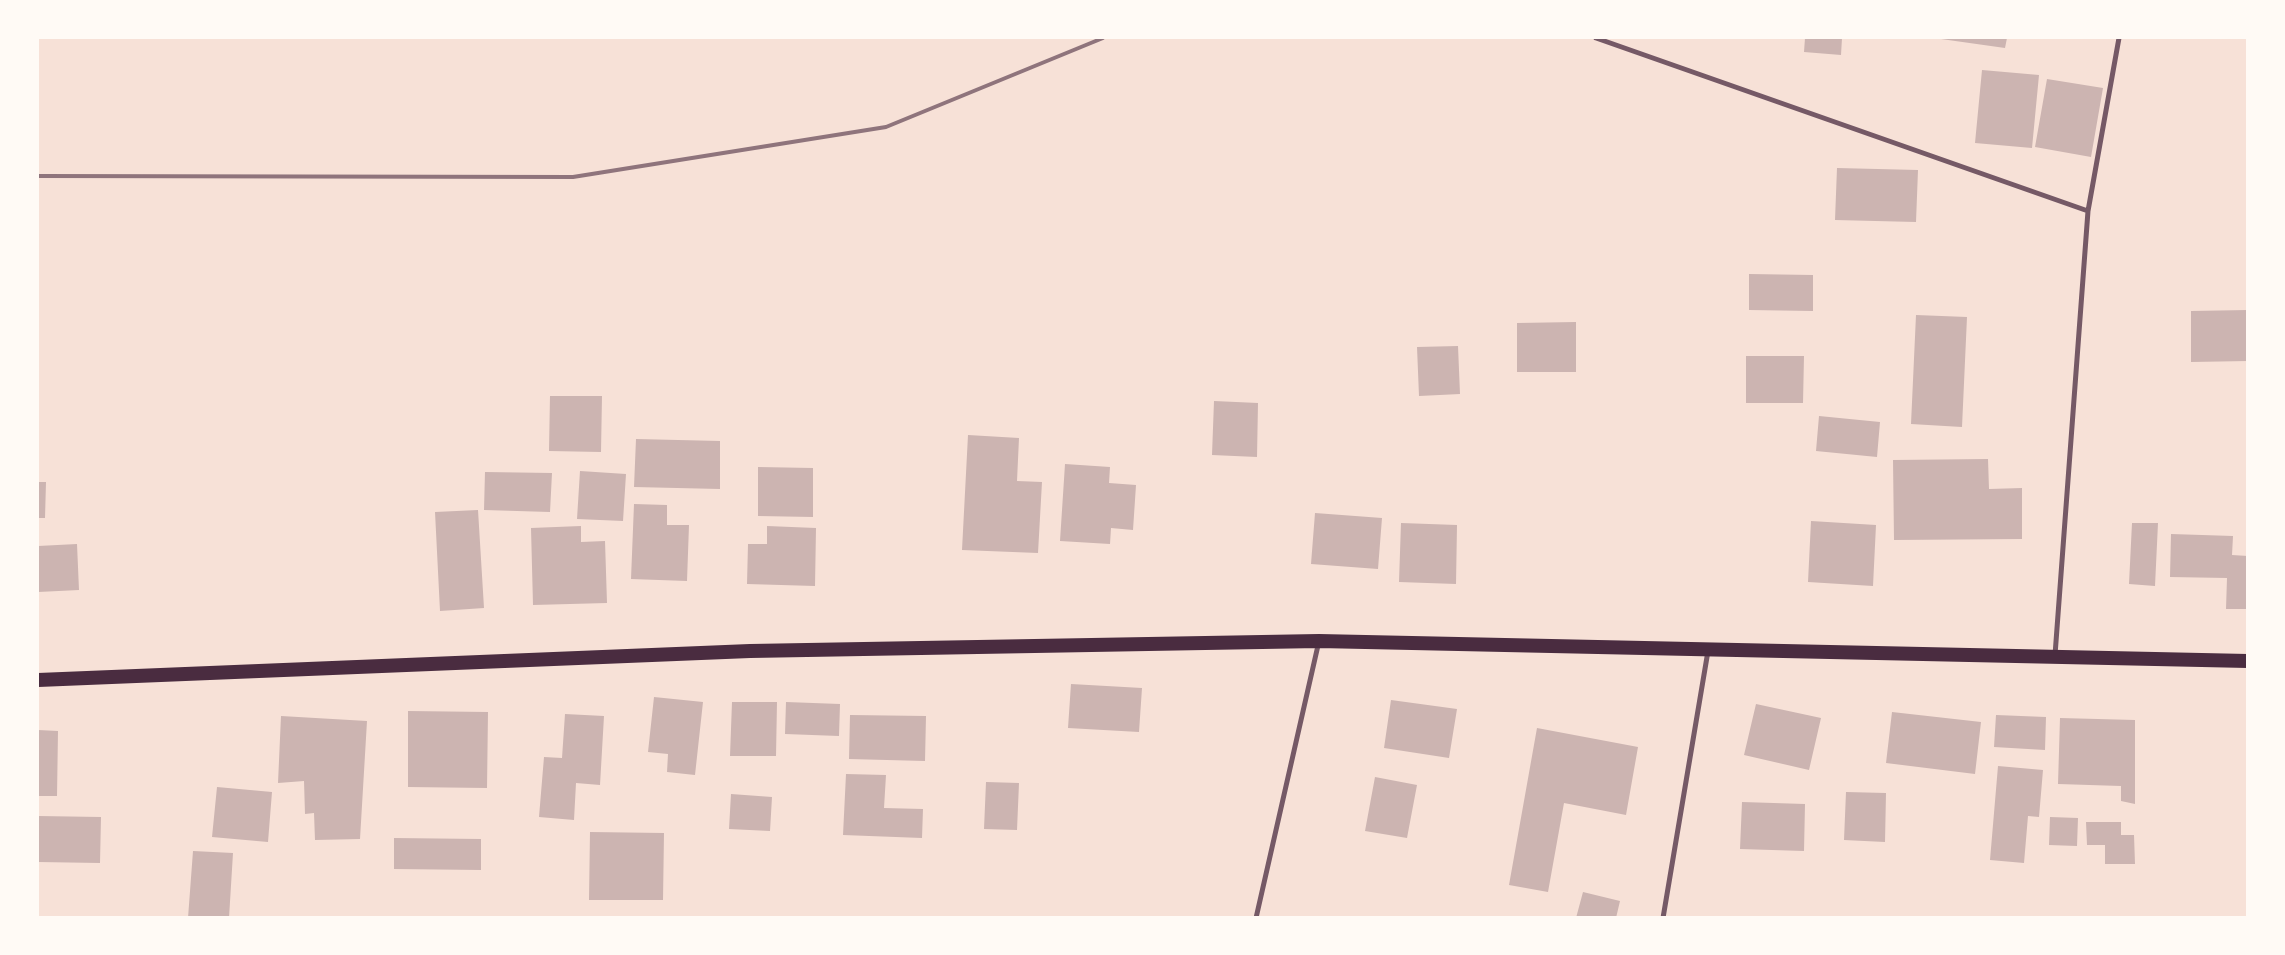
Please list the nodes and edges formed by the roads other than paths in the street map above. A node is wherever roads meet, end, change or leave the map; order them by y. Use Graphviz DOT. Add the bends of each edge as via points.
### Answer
graph roads {
  1 [pos="1596,38"];
  2 [pos="2119,38"];
  3 [pos="2088,211"];
  4 [pos="1319,641"];
  5 [pos="1708,648"];
  6 [pos="2055,656"];
  7 [pos="2248,661"];
  8 [pos="38,680"];
  9 [pos="1256,918"];
  10 [pos="1663,918"];
  1 -- 3 [label="street"];
  2 -- 3 [label="street"];
  3 -- 6 [label="street"];
  4 -- 5 [label="highway"];
  4 -- 8 [label="highway" via="750,651"];
  4 -- 9 [label="street"];
  5 -- 6 [label="highway"];
  5 -- 10 [label="street"];
  6 -- 7 [label="highway"];
}
